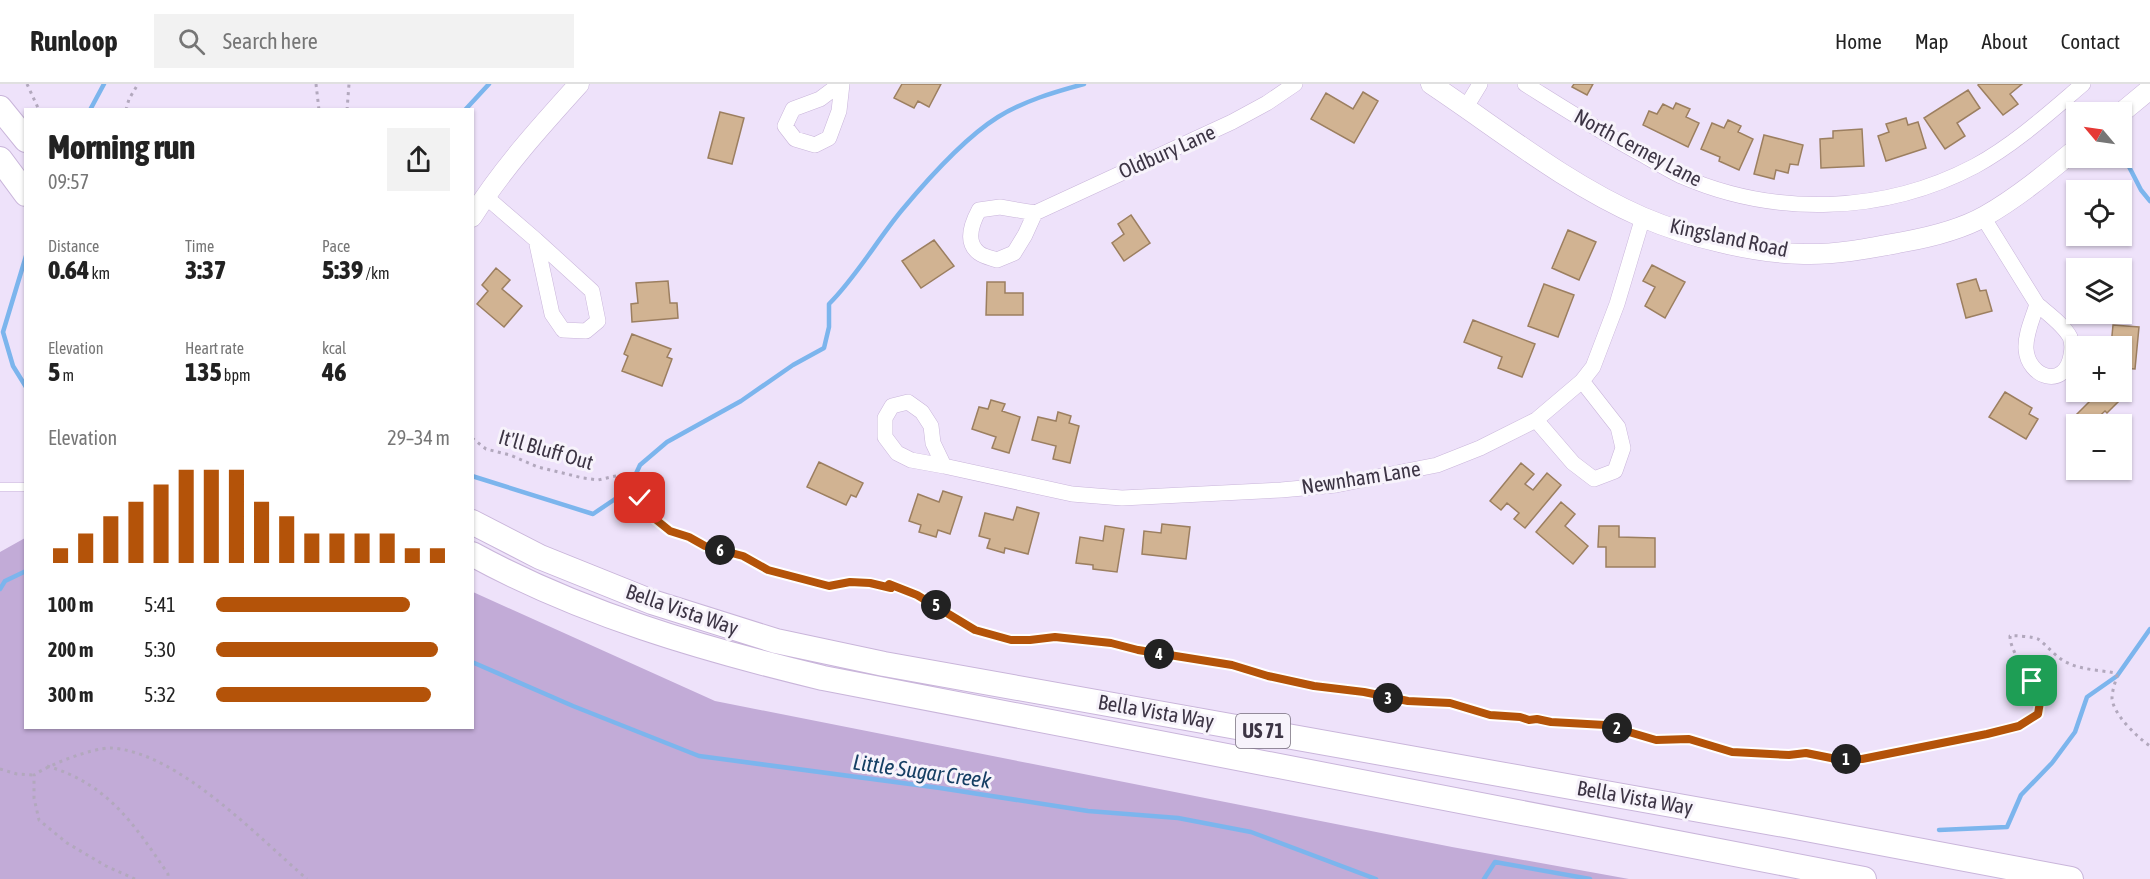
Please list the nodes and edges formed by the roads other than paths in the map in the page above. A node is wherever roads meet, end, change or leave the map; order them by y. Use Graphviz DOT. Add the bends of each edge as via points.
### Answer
graph roads {
  1 [pos="579,84"];
  2 [pos="1295,84"];
  3 [pos="1431,84"];
  4 [pos="1480,84"];
  5 [pos="1525,84"];
  6 [pos="2083,84"];
  7 [pos="2150,89"];
  8 [pos="2132,104"];
  9 [pos="1466,107"];
  10 [pos="0,108"];
  11 [pos="24,138"];
  12 [pos="2066,157"];
  13 [pos="0,159"];
  14 [pos="24,191"];
  15 [pos="486,196"];
  16 [pos="1035,213"];
  17 [pos="474,215"];
  18 [pos="1643,217"];
  19 [pos="1983,217"];
  20 [pos="536,240"];
  21 [pos="2037,304"];
  22 [pos="1582,381"];
  23 [pos="1536,420"];
  24 [pos="945,466"];
  25 [pos="0,487"];
  26 [pos="24,487"];
  27 [pos="474,523"];
  28 [pos="474,555"];
  29 [pos="1864,879"];
  30 [pos="2071,879"];
  1 -- 15 [label="street" via="535,132"];
  2 -- 16 [label="street, Oldbury Lane" via="1232,122"];
  3 -- 9 [label="street, Kingsland Road"];
  4 -- 9 [label="street"];
  5 -- 6 [label="street, North Cerney Lane" via="1681,175 1774,202 1810,205 1890,197 1934,184 1976,165 2016,140"];
  7 -- 8 [label="street"];
  9 -- 18 [label="street, Kingsland Road" via="1541,161"];
  10 -- 11 [label="main road"];
  12 -- 19 [label="street, Kingsland Road"];
  13 -- 14 [label="main road"];
  15 -- 17 [label="street"];
  15 -- 20 [label="street"];
  18 -- 19 [label="street, Kingsland Road" via="1702,237 1756,249 1805,254 1867,249 1918,239"];
  18 -- 22 [label="street, Newnham Lane" via="1617,304 1593,367"];
  19 -- 21 [label="street"];
  20 -- 20 [label="street" via="592,291 598,321 586,331 563,330 552,314"];
  22 -- 23 [label="street, Newnham Lane"];
  22 -- 23 [label="street" via="1618,427 1623,448 1615,471 1594,479 1573,463"];
  23 -- 24 [label="street, Newnham Lane" via="1437,465 1336,485 1281,490 1122,498 1072,494"];
  24 -- 24 [label="street, Newnham Lane" via="922,412 908,402 892,406 885,418 885,437 897,453 911,460"];
  25 -- 26 [label="lane"];
  27 -- 30 [label="main road, Bella Vista Way / US 71" via="540,557 652,602 776,641 884,664"];
  28 -- 29 [label="main road, Bella Vista Way / US 71" via="620,620 735,657 812,675"];
}
